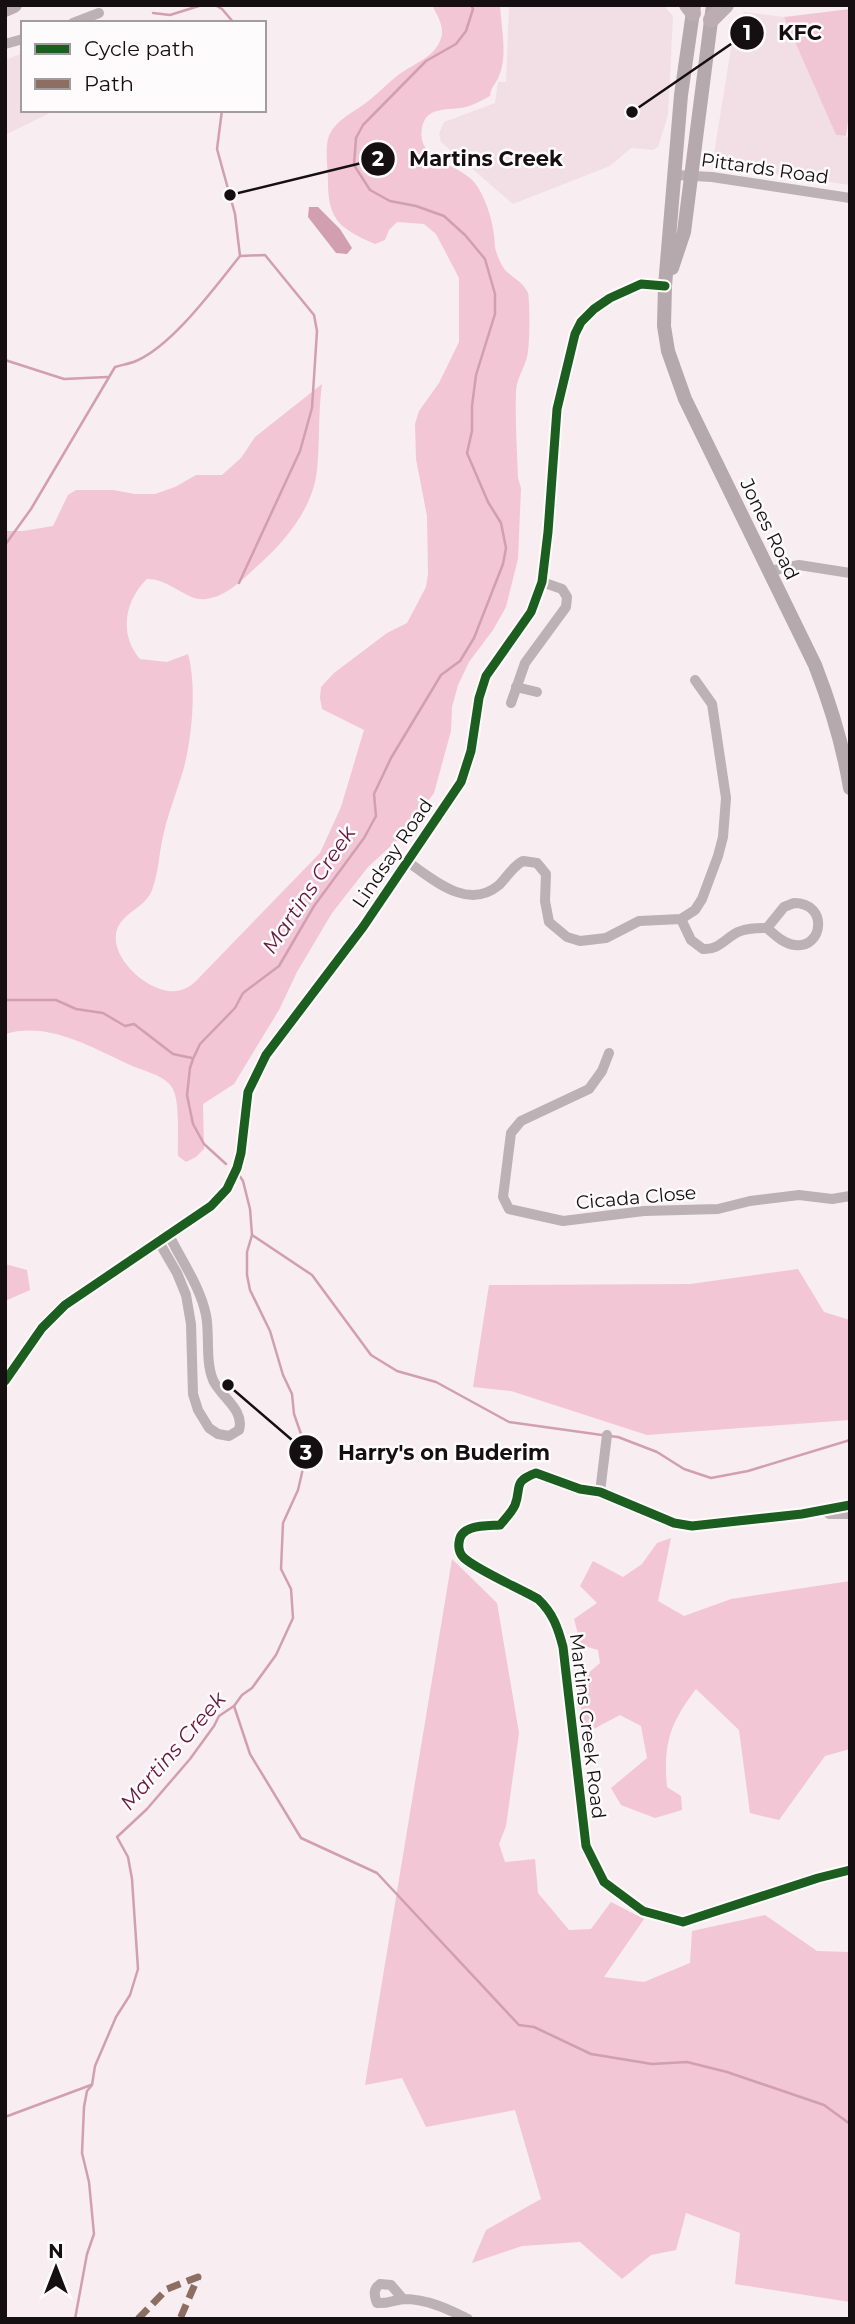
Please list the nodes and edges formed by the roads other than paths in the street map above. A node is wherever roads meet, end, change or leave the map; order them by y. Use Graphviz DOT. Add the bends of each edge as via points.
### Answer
graph roads {
  1 [pos="14,5"];
  2 [pos="726,5"];
  3 [pos="691,8"];
  4 [pos="5,9"];
  5 [pos="712,12"];
  6 [pos="99,13"];
  7 [pos="78,21"];
  8 [pos="676,174"];
  9 [pos="692,175"];
  10 [pos="850,198"];
  11 [pos="665,286"];
  12 [pos="770,571"];
  13 [pos="850,573"];
  14 [pos="542,582"];
  15 [pos="695,680"];
  16 [pos="516,687"];
  17 [pos="537,692"];
  18 [pos="512,704"];
  19 [pos="850,788"];
  20 [pos="408,862"];
  21 [pos="681,919"];
  22 [pos="766,928"];
  23 [pos="609,1053"];
  24 [pos="850,1196"];
  25 [pos="164,1239"];
  26 [pos="5,1381"];
  27 [pos="607,1435"];
  28 [pos="600,1492"];
  29 [pos="850,1505"];
  30 [pos="802,1514"];
  31 [pos="850,1514"];
  32 [pos="850,1870"];
  33 [pos="403,2299"];
  34 [pos="468,2319"];
  1 -- 4 [label="highway"];
  2 -- 5 [label="highway"];
  3 -- 8 [label="main road, Jones Road"];
  5 -- 9 [label="main road, Jones Road"];
  6 -- 7 [label="street"];
  8 -- 9 [label="street, Pittards Road"];
  8 -- 11 [label="main road, Jones Road"];
  9 -- 10 [label="street, Pittards Road"];
  9 -- 11 [label="main road, Jones Road" via="684,232"];
  11 -- 12 [label="main road, Jones Road" via="664,326 677,378"];
  11 -- 14 [label="street, Lindsay Road" via="641,284 610,298 581,322 575,334 557,409"];
  12 -- 13 [label="street" via="799,565"];
  12 -- 19 [label="main road, Jones Road" via="830,703"];
  14 -- 16 [label="street" via="562,589 566,607 525,663"];
  14 -- 20 [label="street, Lindsay Road" via="531,612 486,676 461,782"];
  15 -- 21 [label="street" via="712,704 726,817 702,899"];
  16 -- 17 [label="street"];
  16 -- 18 [label="street"];
  20 -- 21 [label="street" via="459,894 490,891 523,861 537,863 546,874 549,922 580,941 606,938 639,921"];
  20 -- 25 [label="street, Lindsay Road" via="266,1055 248,1092 241,1153 227,1189"];
  21 -- 22 [label="street" via="691,940 703,949 718,947 736,933"];
  22 -- 22 [label="street" via="784,907 794,903 806,904 818,916 815,936 800,945 786,942"];
  23 -- 24 [label="street, Cicada Close" via="589,1089 521,1122 512,1133 503,1197 509,1209 563,1221 644,1211 718,1209 799,1195"];
  25 -- 25 [label="street" via="196,1286 205,1313 211,1375 239,1413 239,1430 229,1436 209,1428 198,1410 186,1295"];
  25 -- 26 [label="street, Lindsay Road" via="65,1306"];
  27 -- 28 [label="street"];
  28 -- 30 [label="street, Martins Creek Road" via="692,1526"];
  28 -- 32 [label="street, Martins Creek Road" via="536,1473 525,1477 517,1485 514,1508 500,1525 464,1532 458,1548 467,1561 538,1599 559,1629 586,1846 604,1882 643,1911 683,1922"];
  29 -- 30 [label="street, Martins Creek Road"];
  30 -- 31 [label="street, Martins Creek Road"];
  33 -- 34 [label="street" via="439,2304"];
}
